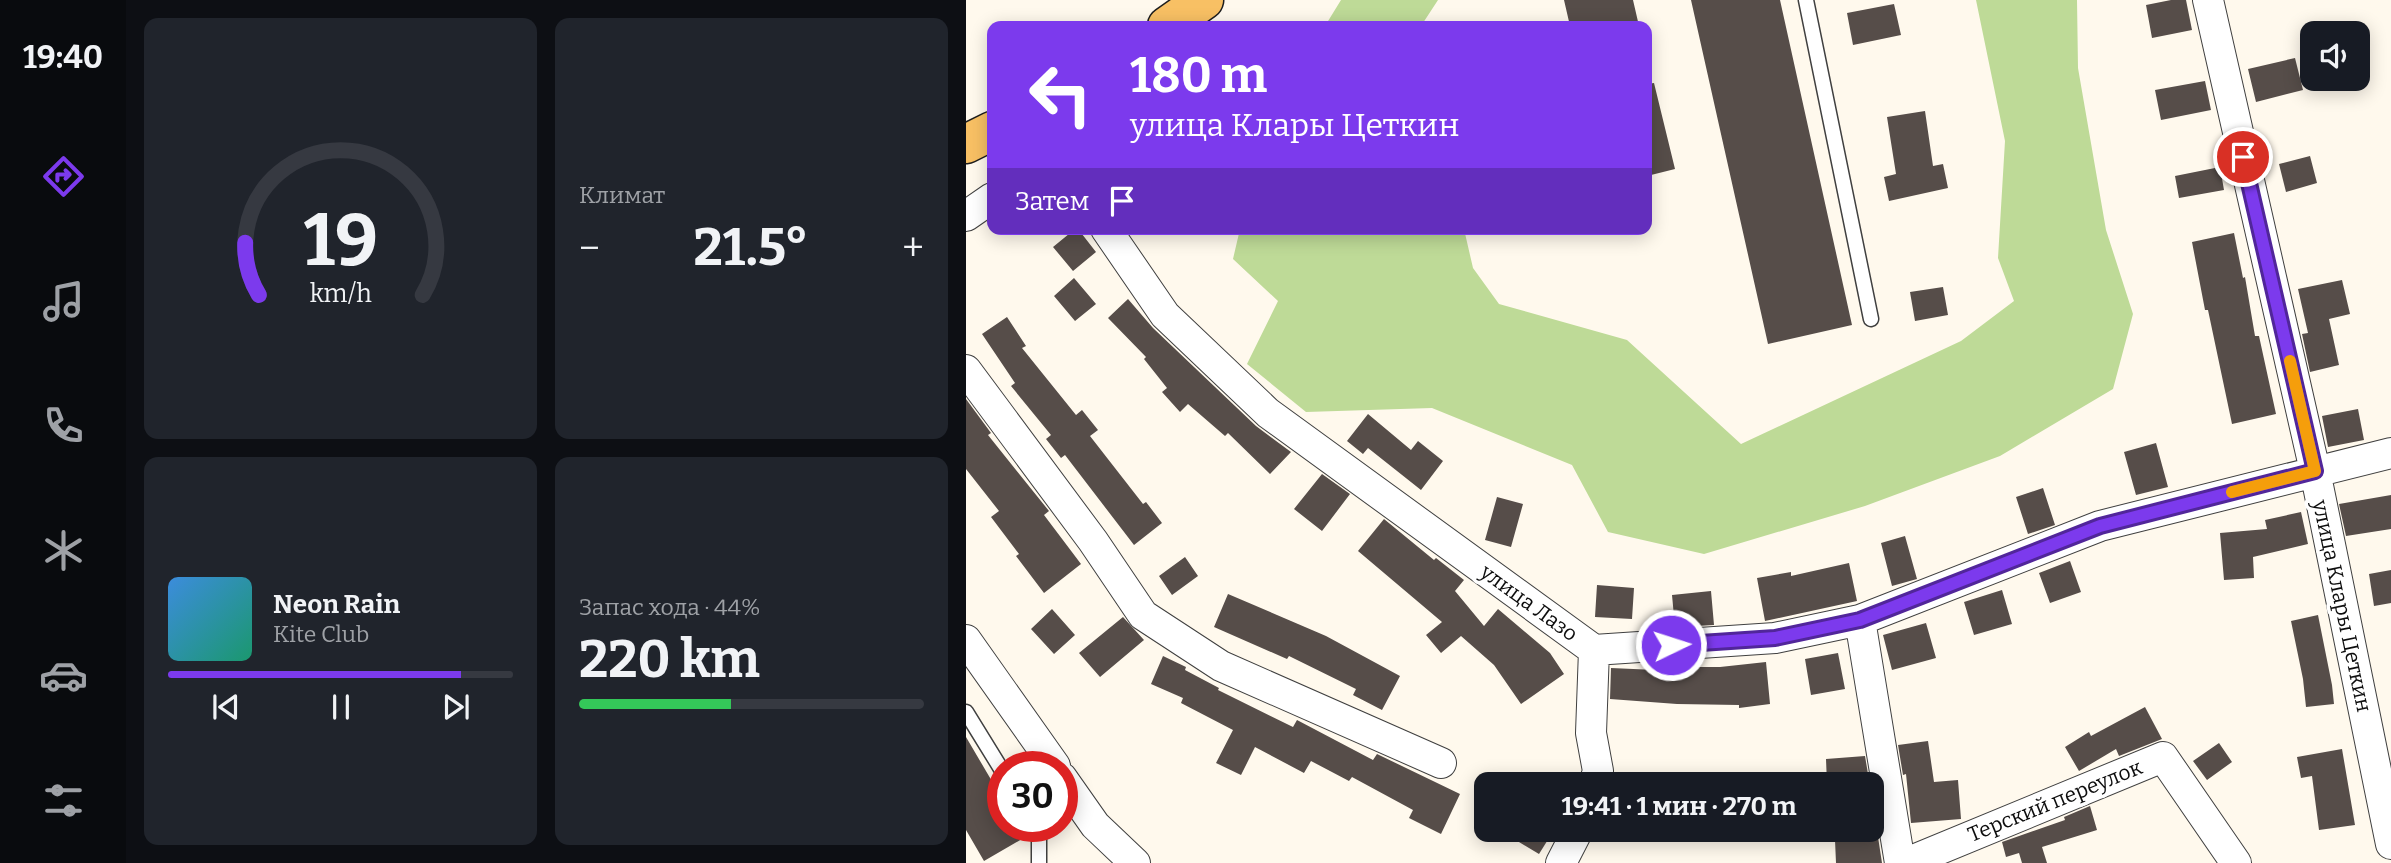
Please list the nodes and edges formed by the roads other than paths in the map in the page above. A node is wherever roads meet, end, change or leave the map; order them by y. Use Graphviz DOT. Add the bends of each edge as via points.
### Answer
graph roads {
  1 [pos="1204,0"];
  2 [pos="1805,0"];
  3 [pos="2208,0"];
  4 [pos="1174,21"];
  5 [pos="987,134"];
  6 [pos="966,144"];
  7 [pos="987,201"];
  8 [pos="966,216"];
  9 [pos="1110,235"];
  10 [pos="1871,319"];
  11 [pos="966,370"];
  12 [pos="2391,453"];
  13 [pos="2315,471"];
  14 [pos="1860,620"];
  15 [pos="966,639"];
  16 [pos="1594,650"];
  17 [pos="966,712"];
  18 [pos="990,751"];
  19 [pos="1044,751"];
  20 [pos="1441,763"];
  21 [pos="1598,772"];
  22 [pos="1078,801"];
  23 [pos="1039,842"];
  24 [pos="1572,842"];
  25 [pos="2391,844"];
  26 [pos="1039,863"];
  27 [pos="1135,863"];
  28 [pos="1562,863"];
  29 [pos="1903,863"];
  30 [pos="2236,863"];
  1 -- 4 [label="main road"];
  2 -- 10 [label="lane"];
  3 -- 13 [label="street, улица Клары Цеткин"];
  5 -- 6 [label="main road"];
  7 -- 8 [label="street"];
  9 -- 16 [label="street, улица Лазо" via="1165,315 1268,413"];
  11 -- 20 [label="street" via="1143,615 1221,666"];
  12 -- 13 [label="street, улица Лазо"];
  13 -- 14 [label="street, улица Лазо" via="2100,526"];
  13 -- 25 [label="street, улица Клары Цеткин"];
  14 -- 16 [label="street, улица Лазо" via="1775,638"];
  14 -- 29 [label="street"];
  15 -- 19 [label="street"];
  16 -- 21 [label="street" via="1591,733"];
  17 -- 18 [label="lane"];
  22 -- 27 [label="street" via="1095,825"];
  23 -- 26 [label="lane"];
  24 -- 28 [label="street"];
  29 -- 30 [label="street, Терский переулок" via="2163,757"];
}
